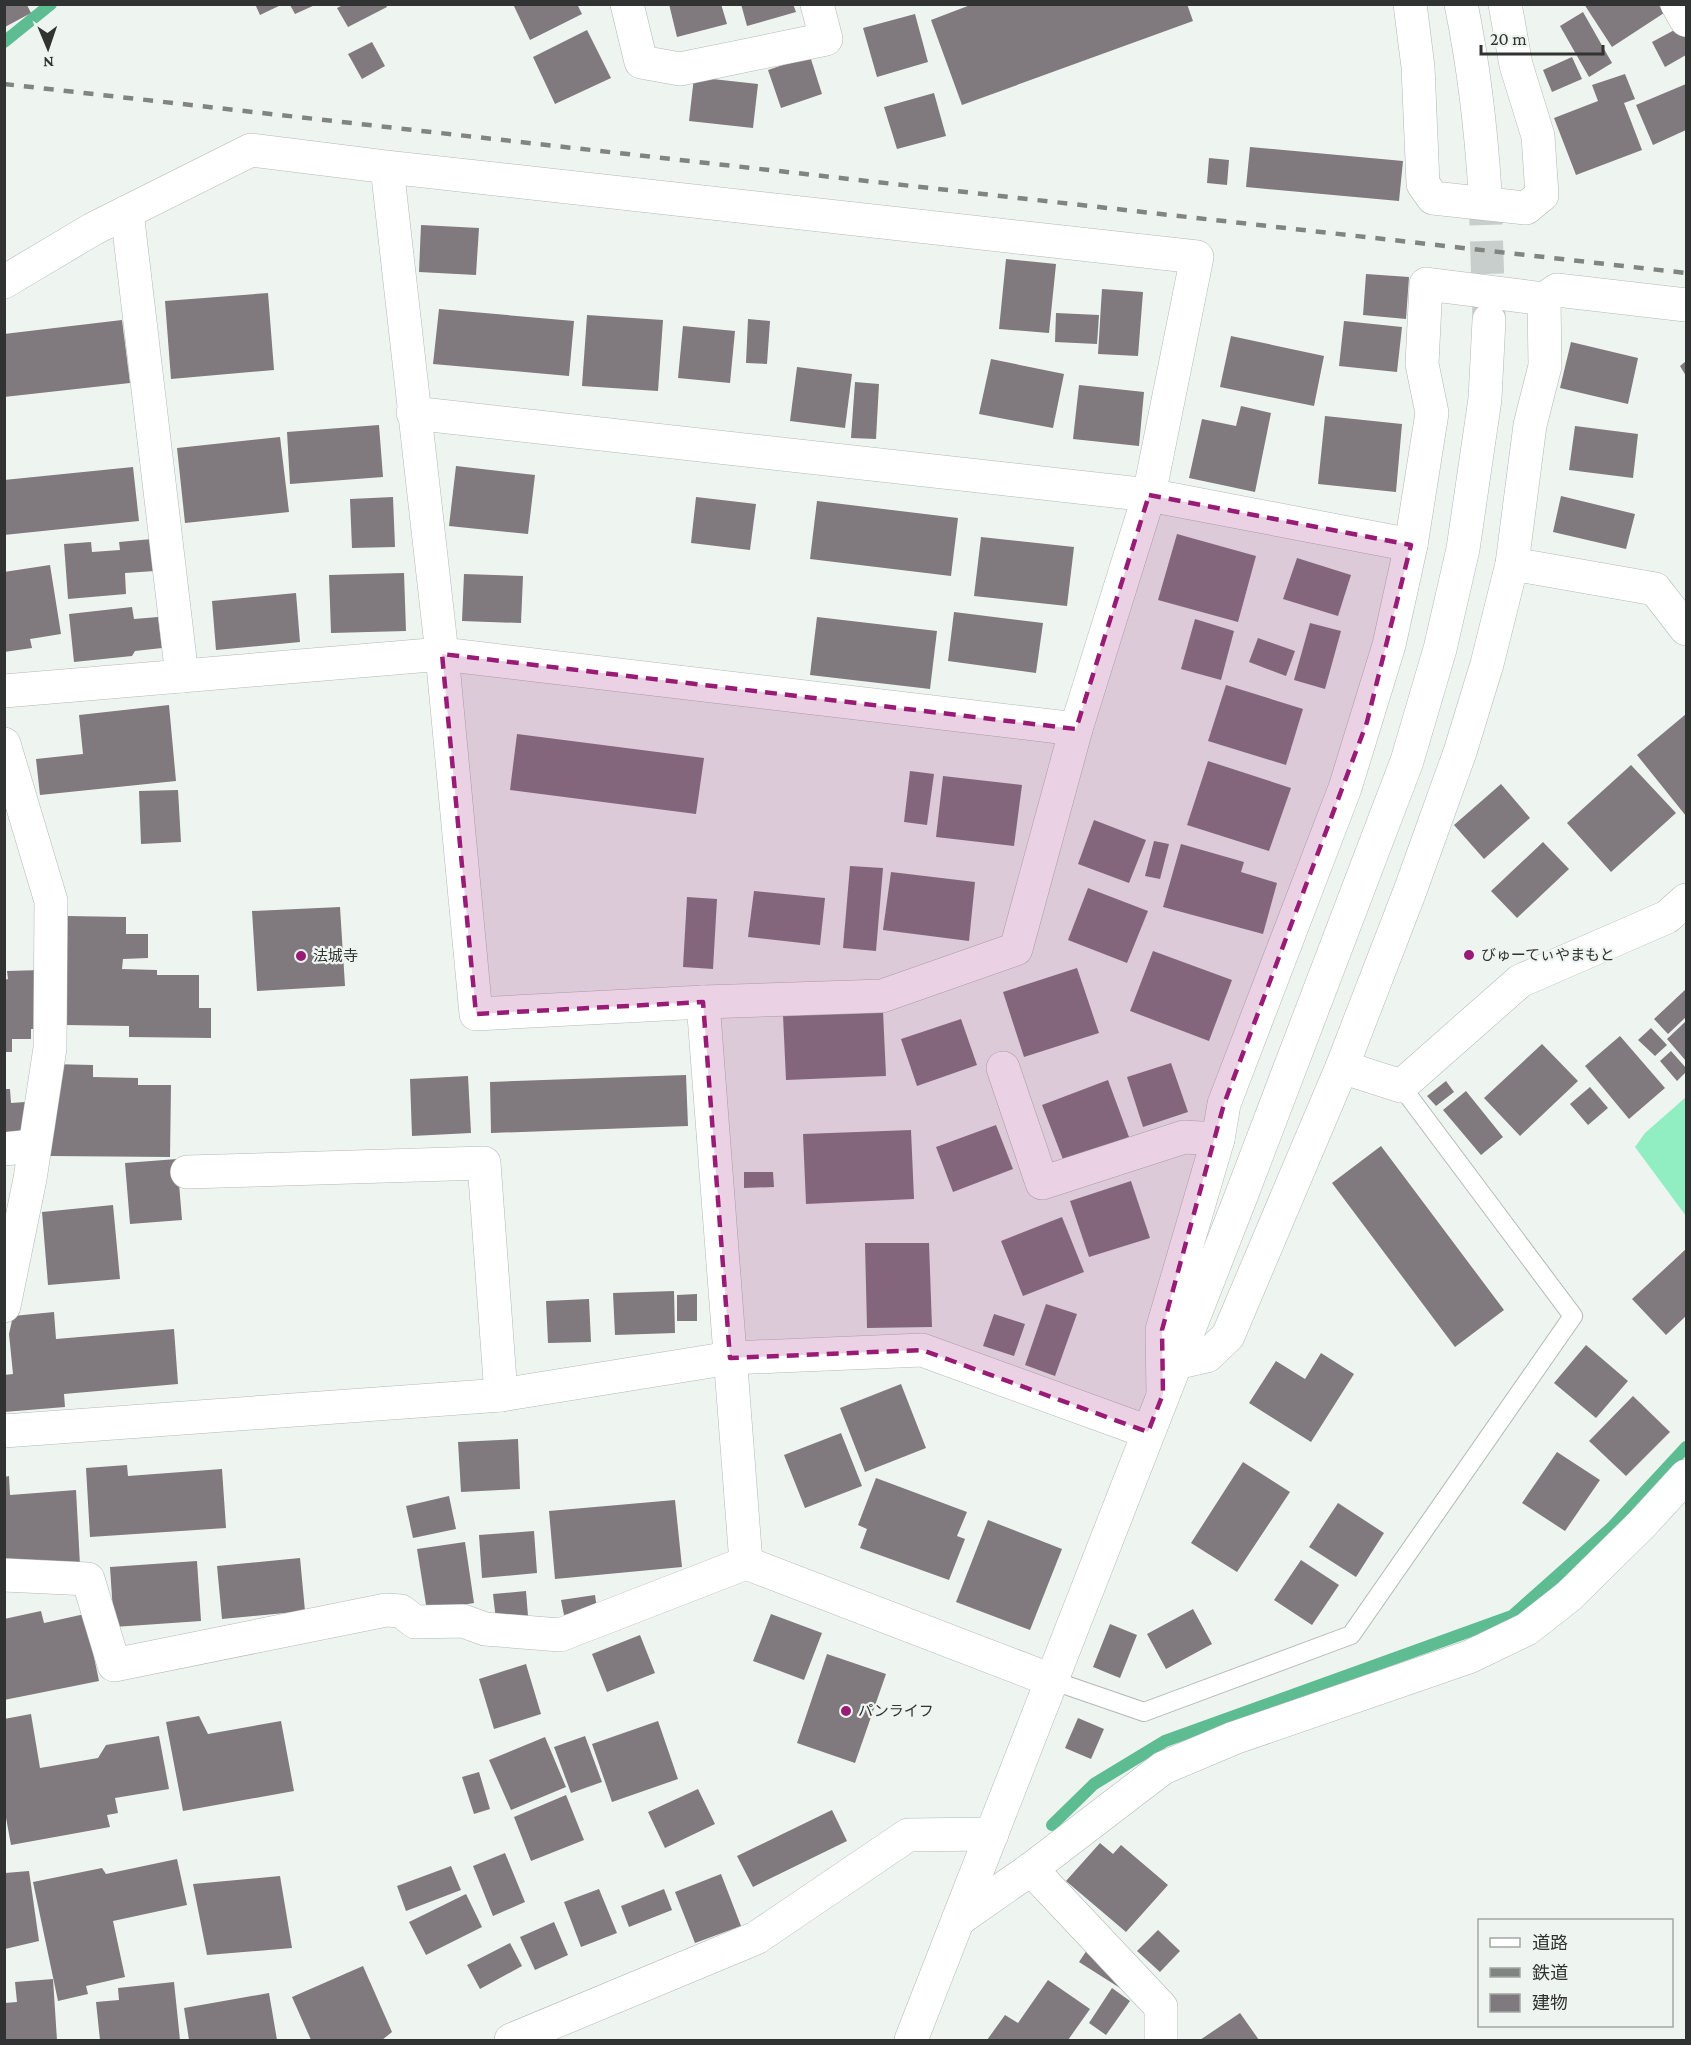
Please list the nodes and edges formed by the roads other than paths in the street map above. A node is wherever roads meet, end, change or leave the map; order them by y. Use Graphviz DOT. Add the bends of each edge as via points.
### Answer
graph roads {
  1 [pos="627,4"];
  2 [pos="817,4"];
  3 [pos="1410,4"];
  4 [pos="1461,4"];
  5 [pos="1505,4"];
  6 [pos="1677,4"];
  7 [pos="1686,20"];
  8 [pos="387,167"];
  9 [pos="1485,192"];
  10 [pos="127,212"];
  11 [pos="4,282"];
  12 [pos="1544,299"];
  13 [pos="1686,305"];
  14 [pos="1489,320"];
  15 [pos="414,413"];
  16 [pos="1149,495"];
  17 [pos="1411,545"];
  18 [pos="1512,564"];
  19 [pos="1686,629"];
  20 [pos="442,654"];
  21 [pos="182,676"];
  22 [pos="4,691"];
  23 [pos="1076,729"];
  24 [pos="4,744"];
  25 [pos="1686,900"];
  26 [pos="703,1002"];
  27 [pos="1342,1067"];
  28 [pos="1003,1068"];
  29 [pos="1401,1086"];
  30 [pos="1218,1139"];
  31 [pos="19,1148"];
  32 [pos="187,1172"];
  33 [pos="4,1306"];
  34 [pos="730,1358"];
  35 [pos="1176,1363"];
  36 [pos="1163,1394"];
  37 [pos="501,1395"];
  38 [pos="4,1431"];
  39 [pos="1148,1432"];
  40 [pos="1686,1476"];
  41 [pos="746,1563"];
  42 [pos="4,1575"];
  43 [pos="1051,1680"];
  44 [pos="992,1834"];
  45 [pos="1031,1869"];
  46 [pos="958,1920"];
  47 [pos="511,2040"];
  48 [pos="911,2040"];
  49 [pos="1161,2040"];
  1 -- 2 [label="street" via="641,62 680,69 826,39"];
  3 -- 5 [label="street" via="1418,67 1423,184 1433,198 1526,208 1542,195 1538,136 1516,65"];
  4 -- 9 [label="street" via="1472,58"];
  6 -- 7 [label="street"];
  8 -- 10 [label="street" via="252,150"];
  8 -- 15 [label="street"];
  8 -- 16 [label="street" via="1197,257"];
  10 -- 11 [label="street"];
  10 -- 21 [label="street"];
  12 -- 13 [label="street" via="1557,290"];
  12 -- 17 [label="street" via="1426,284 1422,364 1432,412"];
  12 -- 18 [label="street" via="1545,366 1530,425"];
  14 -- 35 [label="street" via="1485,399 1463,549 1440,649 1407,761"];
  15 -- 16 [label="street"];
  15 -- 20 [label="street"];
  16 -- 17 [label="street"];
  16 -- 23 [label="street"];
  17 -- 30 [label="street" via="1389,645 1345,788 1224,1104"];
  18 -- 19 [label="street" via="1655,589"];
  18 -- 27 [label="street" via="1460,752"];
  20 -- 21 [label="street"];
  20 -- 23 [label="street"];
  20 -- 26 [label="street" via="476,1014"];
  21 -- 22 [label="street"];
  23 -- 26 [label="street" via="1016,949 882,996"];
  24 -- 31 [label="street" via="51,901 50,1048"];
  25 -- 29 [label="street" via="1667,918 1520,981"];
  26 -- 34 [label="street"];
  27 -- 29 [label="street"];
  27 -- 35 [label="street" via="1228,1336 1207,1356"];
  28 -- 30 [label="street" via="1041,1183 1184,1137"];
  29 -- 43 [label="lane" via="1573,1316 1351,1635 1144,1712"];
  30 -- 36 [label="street" via="1162,1330"];
  31 -- 33 [label="street" via="30,1179"];
  32 -- 37 [label="street" via="484,1163"];
  34 -- 37 [label="street"];
  34 -- 39 [label="street" via="922,1350"];
  34 -- 41 [label="street"];
  35 -- 36 [label="street"];
  36 -- 39 [label="street"];
  37 -- 38 [label="street"];
  39 -- 43 [label="street"];
  40 -- 45 [label="street" via="1569,1596 1527,1629 1469,1657 1234,1738 1163,1768"];
  41 -- 42 [label="street" via="560,1635 485,1629 463,1621 415,1622 401,1611 386,1610 114,1665 88,1579"];
  41 -- 43 [label="street"];
  43 -- 44 [label="street"];
  44 -- 46 [label="street"];
  44 -- 47 [label="street" via="908,1835 756,1938"];
  45 -- 46 [label="street"];
  45 -- 49 [label="street" via="1161,2007"];
  46 -- 48 [label="street"];
}
